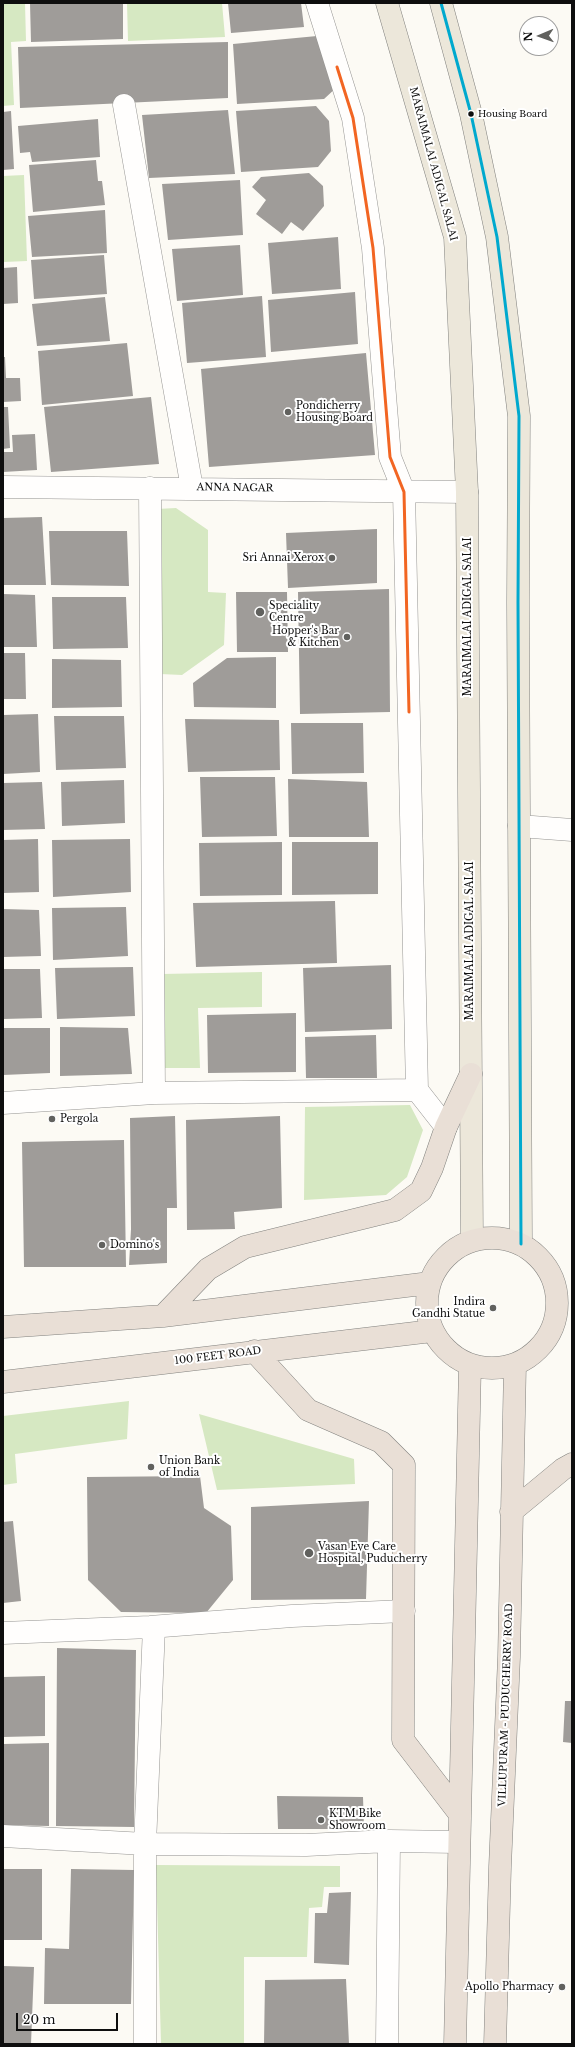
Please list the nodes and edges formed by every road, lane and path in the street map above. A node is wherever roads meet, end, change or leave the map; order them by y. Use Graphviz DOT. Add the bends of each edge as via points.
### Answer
graph roads {
  1 [pos="317,3"];
  2 [pos="390,3"];
  3 [pos="441,3"];
  4 [pos="124,105"];
  5 [pos="3,487"];
  6 [pos="150,488"];
  7 [pos="192,488"];
  8 [pos="404,492"];
  9 [pos="467,492"];
  10 [pos="519,826"];
  11 [pos="572,830"];
  12 [pos="471,1074"];
  13 [pos="417,1090"];
  14 [pos="154,1093"];
  15 [pos="3,1102"];
  16 [pos="446,1127"];
  17 [pos="472,1240"];
  18 [pos="521,1244"];
  19 [pos="430,1283"];
  20 [pos="563,1284"];
  21 [pos="163,1316"];
  22 [pos="3,1327"];
  23 [pos="562,1330"];
  24 [pos="432,1331"];
  25 [pos="254,1352"];
  26 [pos="470,1365"];
  27 [pos="515,1365"];
  28 [pos="3,1382"];
  29 [pos="572,1464"];
  30 [pos="511,1512"];
  31 [pos="404,1611"];
  32 [pos="154,1627"];
  33 [pos="3,1633"];
  34 [pos="459,1814"];
  35 [pos="3,1836"];
  36 [pos="389,1841"];
  37 [pos="458,1842"];
  38 [pos="145,1844"];
  39 [pos="145,2044"];
  40 [pos="387,2044"];
  41 [pos="455,2044"];
  42 [pos="495,2044"];
  1 -- 8 [label="street" via="353,118 372,248 390,457"];
  2 -- 9 [label="main road, MARAIMALAI ADIGAL SALAI" via="455,237"];
  3 -- 10 [label="main road" via="471,114 497,237 519,416"];
  4 -- 7 [label="street"];
  5 -- 6 [label="street, ANNA NAGAR"];
  6 -- 7 [label="street, ANNA NAGAR"];
  6 -- 14 [label="street"];
  7 -- 8 [label="street, ANNA NAGAR"];
  8 -- 9 [label="street, ANNA NAGAR"];
  8 -- 13 [label="street"];
  9 -- 12 [label="main road, MARAIMALAI ADIGAL SALAI"];
  10 -- 11 [label="street"];
  10 -- 18 [label="main road"];
  12 -- 16 [label="highway"];
  12 -- 17 [label="main road, MARAIMALAI ADIGAL SALAI"];
  13 -- 14 [label="street"];
  13 -- 16 [label="street"];
  14 -- 15 [label="street"];
  16 -- 21 [label="highway" via="421,1191 395,1210 245,1247 208,1269"];
  17 -- 18 [label="highway" via="488,1237"];
  17 -- 19 [label="highway" via="458,1246 446,1256"];
  18 -- 20 [label="highway" via="536,1254"];
  19 -- 21 [label="highway"];
  19 -- 24 [label="highway" via="427,1299"];
  20 -- 23 [label="highway" via="558,1299 557,1315"];
  21 -- 22 [label="highway"];
  23 -- 27 [label="highway" via="530,1357"];
  24 -- 25 [label="highway, 100 FEET ROAD"];
  24 -- 26 [label="highway" via="441,1346 454,1357"];
  25 -- 28 [label="highway, 100 FEET ROAD"];
  25 -- 31 [label="highway" via="308,1410 382,1442 404,1465"];
  26 -- 27 [label="highway" via="484,1369 500,1369"];
  26 -- 34 [label="highway"];
  27 -- 30 [label="highway, VILLUPURAM - PUDUCHERRY ROAD"];
  29 -- 30 [label="highway" via="563,1468"];
  30 -- 42 [label="highway, VILLUPURAM - PUDUCHERRY ROAD" via="509,1657"];
  31 -- 32 [label="street" via="292,1616"];
  31 -- 34 [label="highway" via="403,1740"];
  32 -- 33 [label="street"];
  32 -- 38 [label="street"];
  34 -- 37 [label="highway"];
  35 -- 38 [label="street"];
  36 -- 37 [label="street"];
  36 -- 38 [label="street" via="306,1845"];
  36 -- 40 [label="street"];
  37 -- 41 [label="highway"];
  38 -- 39 [label="street"];
}
